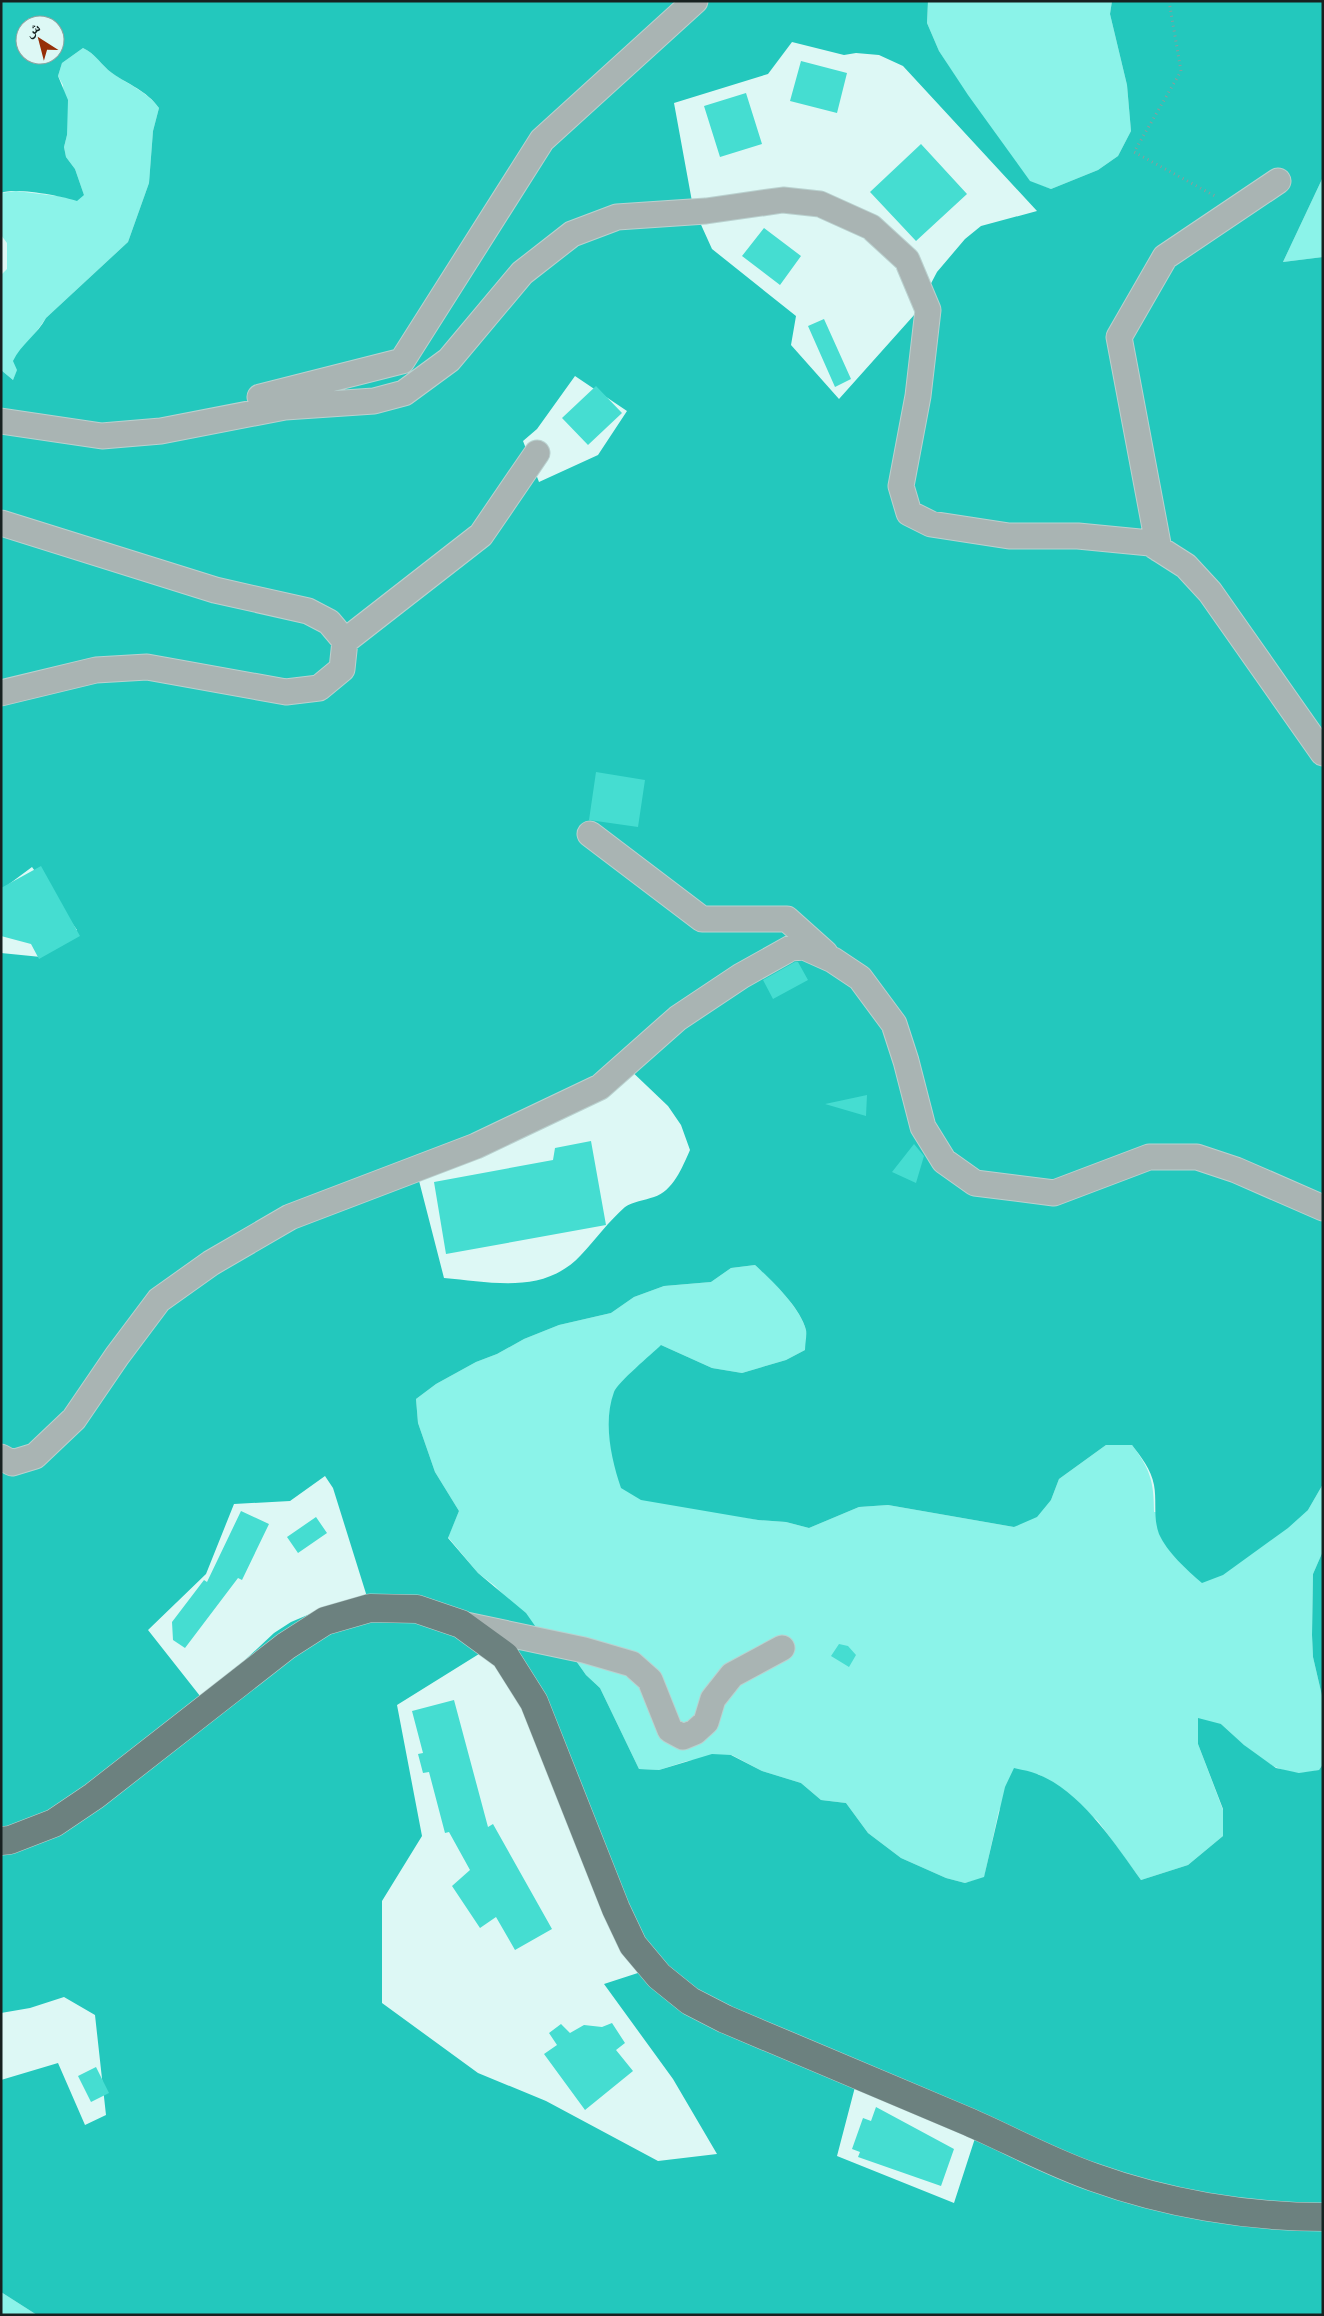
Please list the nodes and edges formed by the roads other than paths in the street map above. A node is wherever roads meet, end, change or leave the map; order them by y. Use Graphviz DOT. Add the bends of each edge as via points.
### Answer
graph roads {
  1 [pos="695,1"];
  2 [pos="1278,181"];
  3 [pos="226,418"];
  4 [pos="1,421"];
  5 [pos="537,453"];
  6 [pos="1,523"];
  7 [pos="1158,549"];
  8 [pos="345,641"];
  9 [pos="1,693"];
  10 [pos="1323,753"];
  11 [pos="590,834"];
  12 [pos="833,960"];
  13 [pos="1323,1208"];
  14 [pos="1,1457"];
  15 [pos="461,1624"];
  16 [pos="782,1648"];
  17 [pos="1,1841"];
  18 [pos="1323,2217"];
  1 -- 3 [label="street" via="542,140 402,361 232,404"];
  2 -- 7 [label="street" via="1165,257 1119,337"];
  3 -- 4 [label="street" via="161,430 102,436"];
  3 -- 7 [label="street" via="285,407 374,401 404,393 449,360 522,273 572,234 618,217 706,211 782,200 820,204 871,227 907,260 928,310 918,396 901,486 909,513 931,524 1009,536 1078,536 1150,543"];
  5 -- 8 [label="street" via="481,535"];
  6 -- 8 [label="street" via="215,590 308,611 330,622"];
  7 -- 10 [label="street" via="1186,566 1210,592"];
  8 -- 9 [label="street" via="342,669 319,688 286,692 147,667 96,670"];
  11 -- 12 [label="street" via="702,919 787,919"];
  12 -- 13 [label="street" via="860,978 894,1024 923,1127 944,1161 974,1183 1054,1193 1149,1157 1197,1157 1236,1170"];
  12 -- 14 [label="street" via="804,947 775,955 678,1018 600,1087 476,1146 290,1217 211,1263 159,1300 74,1419 35,1456 12,1463"];
  15 -- 16 [label="street" via="584,1650 632,1664 650,1680 670,1730 683,1737 706,1722 714,1699 732,1675"];
  15 -- 17 [label="main road" via="417,1609 389,1608 370,1608 325,1621 286,1646 94,1796 54,1823"];
  15 -- 18 [label="main road" via="505,1656 534,1702 616,1909 634,1945 659,1976 690,2001 1091,2177 1150,2196 1212,2207 1294,2217"];
}
